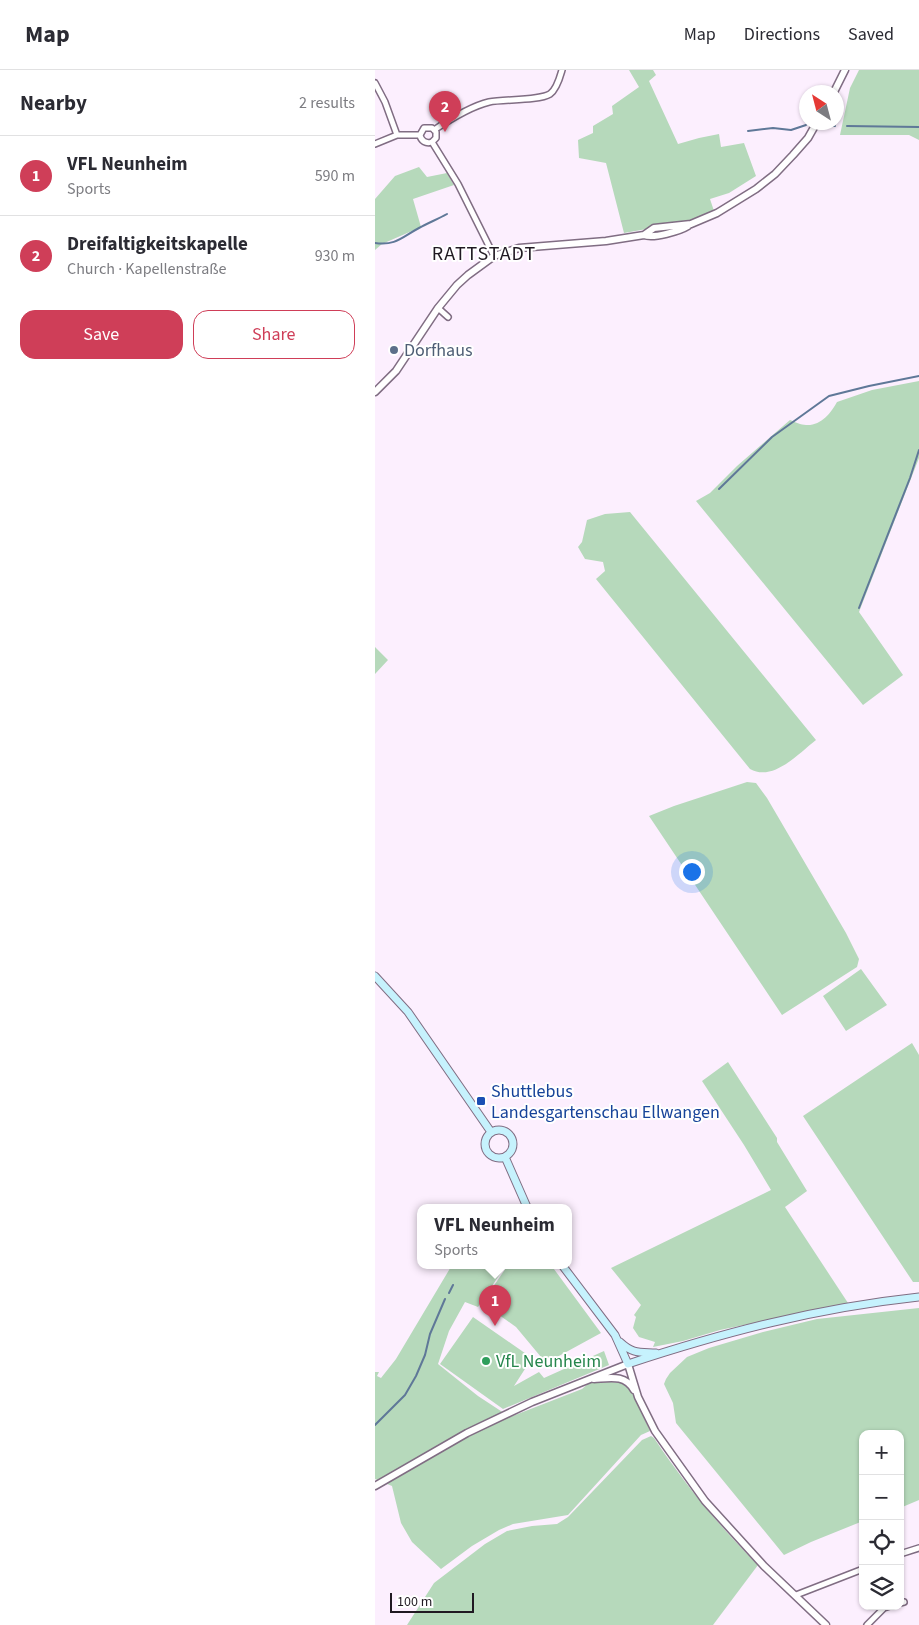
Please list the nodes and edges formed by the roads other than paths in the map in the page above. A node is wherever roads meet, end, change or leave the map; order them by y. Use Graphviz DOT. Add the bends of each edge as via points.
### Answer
graph roads {
  1 [pos="562,70"];
  2 [pos="845,70"];
  3 [pos="375,83"];
  4 [pos="838,85"];
  5 [pos="434,130"];
  6 [pos="812,130"];
  7 [pos="397,135"];
  8 [pos="420,135"];
  9 [pos="432,142"];
  10 [pos="375,144"];
  11 [pos="494,256"];
  12 [pos="438,308"];
  13 [pos="448,317"];
  14 [pos="375,392"];
  15 [pos="375,976"];
  16 [pos="491,1132"];
  17 [pos="505,1157"];
  18 [pos="526,1204"];
  19 [pos="565,1269"];
  20 [pos="919,1297"];
  21 [pos="619,1341"];
  22 [pos="661,1353"];
  23 [pos="627,1364"];
  24 [pos="588,1379"];
  25 [pos="639,1397"];
  26 [pos="375,1486"];
  27 [pos="919,1548"];
  28 [pos="904,1553"];
  29 [pos="859,1571"];
  30 [pos="796,1595"];
  31 [pos="882,1610"];
  32 [pos="826,1625"];
  33 [pos="867,1625"];
  1 -- 5 [label="street" via="552,93 488,102 449,119"];
  2 -- 4 [label="street"];
  3 -- 7 [label="street"];
  5 -- 8 [label="street" via="427,127"];
  5 -- 9 [label="street" via="436,138"];
  6 -- 11 [label="street" via="775,174 717,213 689,224 654,228 644,235 519,248"];
  7 -- 8 [label="street"];
  7 -- 10 [label="street"];
  8 -- 9 [label="street" via="424,142"];
  9 -- 11 [label="street" via="458,184"];
  11 -- 12 [label="street" via="468,275"];
  12 -- 13 [label="street"];
  12 -- 14 [label="street" via="396,371"];
  15 -- 16 [label="main road" via="408,1012"];
  16 -- 17 [label="main road" via="485,1143 487,1152 495,1158"];
  16 -- 17 [label="main road" via="501,1130 511,1136 513,1146"];
  17 -- 18 [label="main road"];
  19 -- 21 [label="main road"];
  20 -- 22 [label="main road" via="794,1316"];
  21 -- 22 [label="main road" via="637,1353"];
  21 -- 23 [label="main road"];
  22 -- 23 [label="main road"];
  23 -- 24 [label="street"];
  23 -- 25 [label="street"];
  24 -- 25 [label="street" via="618,1377 631,1384"];
  24 -- 26 [label="street" via="467,1433"];
  25 -- 30 [label="street" via="665,1447 705,1501 764,1566"];
  27 -- 28 [label="street"];
  29 -- 30 [label="street"];
  30 -- 32 [label="street"];
  31 -- 33 [label="street"];
}
